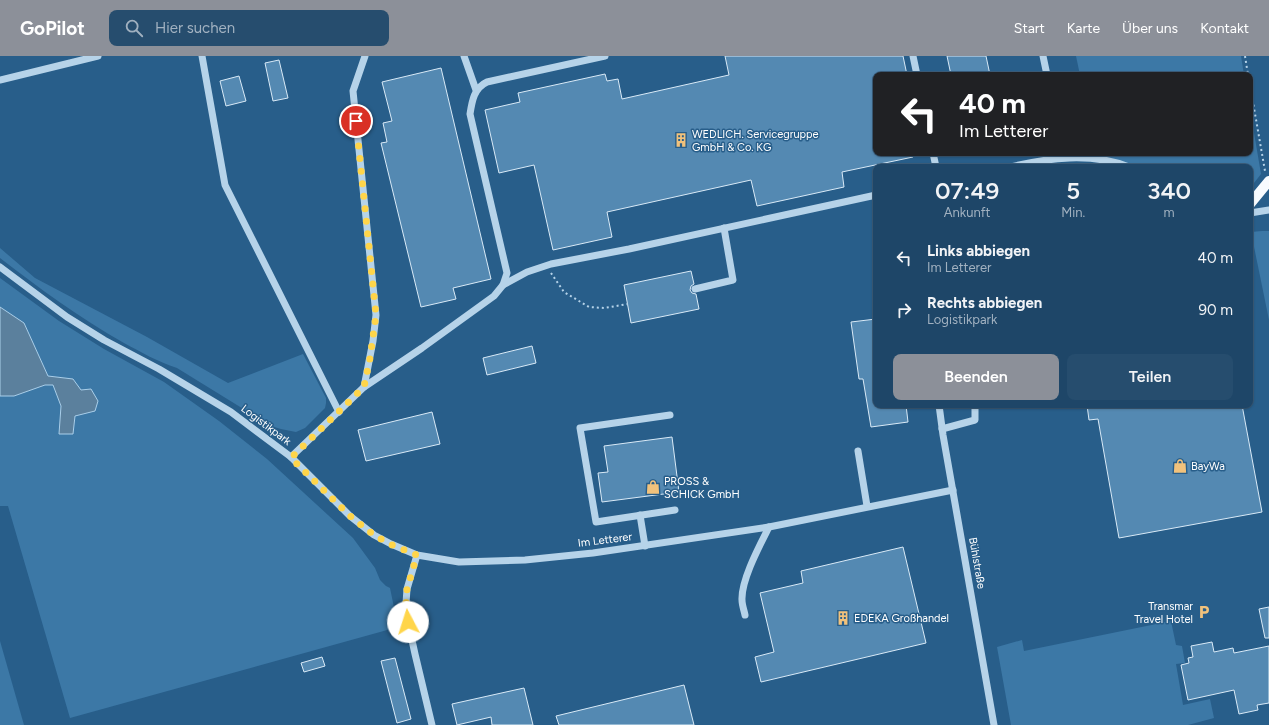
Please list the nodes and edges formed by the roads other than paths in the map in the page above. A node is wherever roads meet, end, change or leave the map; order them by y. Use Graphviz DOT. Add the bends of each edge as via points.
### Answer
graph roads {
  1 [pos="98,56"];
  2 [pos="202,56"];
  3 [pos="365,56"];
  4 [pos="464,56"];
  5 [pos="605,56"];
  6 [pos="913,56"];
  7 [pos="1043,56"];
  8 [pos="81,58"];
  9 [pos="916,72"];
  10 [pos="1046,72"];
  11 [pos="0,80"];
  12 [pos="476,90"];
  13 [pos="1059,156"];
  14 [pos="1071,156"];
  15 [pos="1023,164"];
  16 [pos="1117,164"];
  17 [pos="1268,182"];
  18 [pos="873,196"];
  19 [pos="1253,200"];
  20 [pos="1269,210"];
  21 [pos="1253,213"];
  22 [pos="724,228"];
  23 [pos="0,267"];
  24 [pos="503,285"];
  25 [pos="695,289"];
  26 [pos="364,387"];
  27 [pos="939,408"];
  28 [pos="975,408"];
  29 [pos="339,412"];
  30 [pos="670,415"];
  31 [pos="942,429"];
  32 [pos="858,451"];
  33 [pos="291,458"];
  34 [pos="953,490"];
  35 [pos="867,506"];
  36 [pos="676,510"];
  37 [pos="640,515"];
  38 [pos="769,527"];
  39 [pos="645,546"];
  40 [pos="417,555"];
  41 [pos="745,615"];
  42 [pos="432,725"];
  43 [pos="994,725"];
  1 -- 8 [label="street"];
  2 -- 29 [label="street" via="225,186"];
  3 -- 26 [label="street" via="353,91 376,315 372,353"];
  4 -- 12 [label="street"];
  5 -- 12 [label="street" via="487,82"];
  6 -- 9 [label="street"];
  7 -- 10 [label="street"];
  8 -- 11 [label="street"];
  12 -- 24 [label="street" via="470,114 507,272"];
  13 -- 15 [label="street"];
  14 -- 16 [label="street"];
  17 -- 19 [label="main road"];
  18 -- 22 [label="street, Logistikpark"];
  20 -- 21 [label="street"];
  22 -- 24 [label="street, Logistikpark" via="545,266"];
  22 -- 25 [label="street" via="733,280"];
  23 -- 33 [label="street, Logistikpark" via="98,337 159,369 231,412"];
  24 -- 26 [label="street, Logistikpark" via="477,309"];
  26 -- 29 [label="street, Logistikpark"];
  27 -- 31 [label="street, Bühlstraße"];
  28 -- 31 [label="street" via="976,420"];
  29 -- 33 [label="street, Logistikpark"];
  30 -- 37 [label="street" via="580,428 596,522"];
  31 -- 34 [label="street, Bühlstraße"];
  32 -- 35 [label="street"];
  33 -- 40 [label="street, Im Letterer" via="350,516 374,535"];
  34 -- 35 [label="street, Im Letterer"];
  34 -- 43 [label="street, Bühlstraße"];
  35 -- 38 [label="street, Im Letterer"];
  36 -- 37 [label="street"];
  37 -- 39 [label="street"];
  38 -- 39 [label="street, Im Letterer"];
  38 -- 41 [label="street" via="746,578 742,599"];
  39 -- 40 [label="street, Im Letterer" via="492,562 459,562"];
  40 -- 42 [label="street" via="407,589 406,603 414,654"];
}
